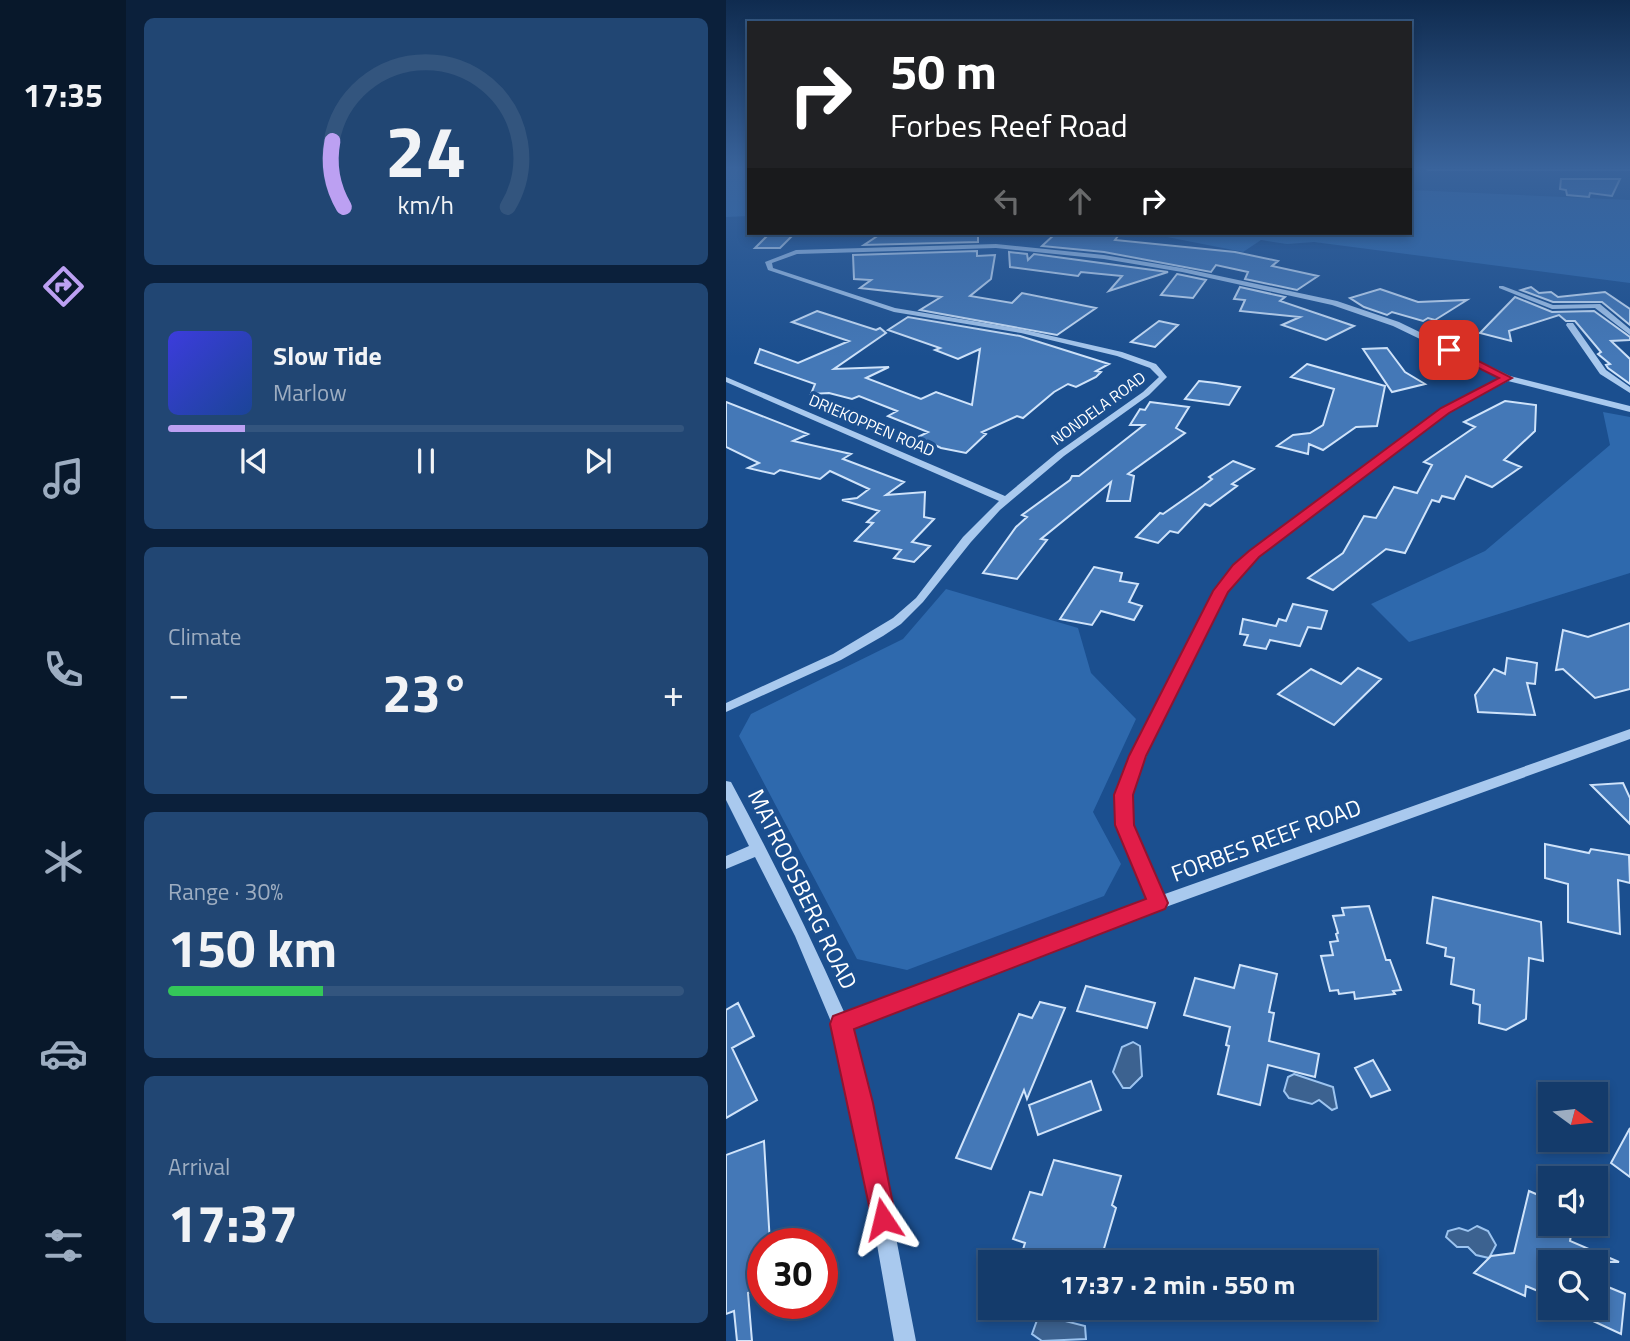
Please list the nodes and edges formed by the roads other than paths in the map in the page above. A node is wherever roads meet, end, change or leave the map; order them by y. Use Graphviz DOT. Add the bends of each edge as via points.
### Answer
graph roads {
  1 [pos="1501,287"];
  2 [pos="1570,325"];
  3 [pos="1630,333"];
  4 [pos="1507,378"];
  5 [pos="726,379"];
  6 [pos="1630,390"];
  7 [pos="1630,409"];
  8 [pos="1006,500"];
  9 [pos="726,708"];
  10 [pos="1630,734"];
  11 [pos="726,786"];
  12 [pos="759,848"];
  13 [pos="726,863"];
  14 [pos="1158,903"];
  15 [pos="841,1024"];
  16 [pos="905,1341"];
  1 -- 3 [label="street" via="1553,307 1597,306"];
  2 -- 6 [label="street" via="1603,372"];
  4 -- 7 [label="street"];
  4 -- 8 [label="street, NONDELA ROAD" via="1396,324 1334,303 1138,262 963,246 796,253 773,259 767,265 770,269 894,310 1073,342 1137,360 1160,372 1163,377 1152,390 1088,433"];
  4 -- 14 [label="street" via="1445,410 1254,554 1229,578 1137,756 1123,795 1124,825"];
  5 -- 8 [label="street, DRIEKOPPEN ROAD"];
  8 -- 9 [label="street, NONDELA ROAD" via="976,528 898,620"];
  10 -- 14 [label="street, FORBES REEF ROAD"];
  11 -- 12 [label="street, MATROOSBERG ROAD"];
  12 -- 13 [label="street"];
  12 -- 15 [label="street, MATROOSBERG ROAD"];
  14 -- 15 [label="street, FORBES REEF ROAD"];
  15 -- 16 [label="street, MATROOSBERG ROAD" via="861,1103"];
}
